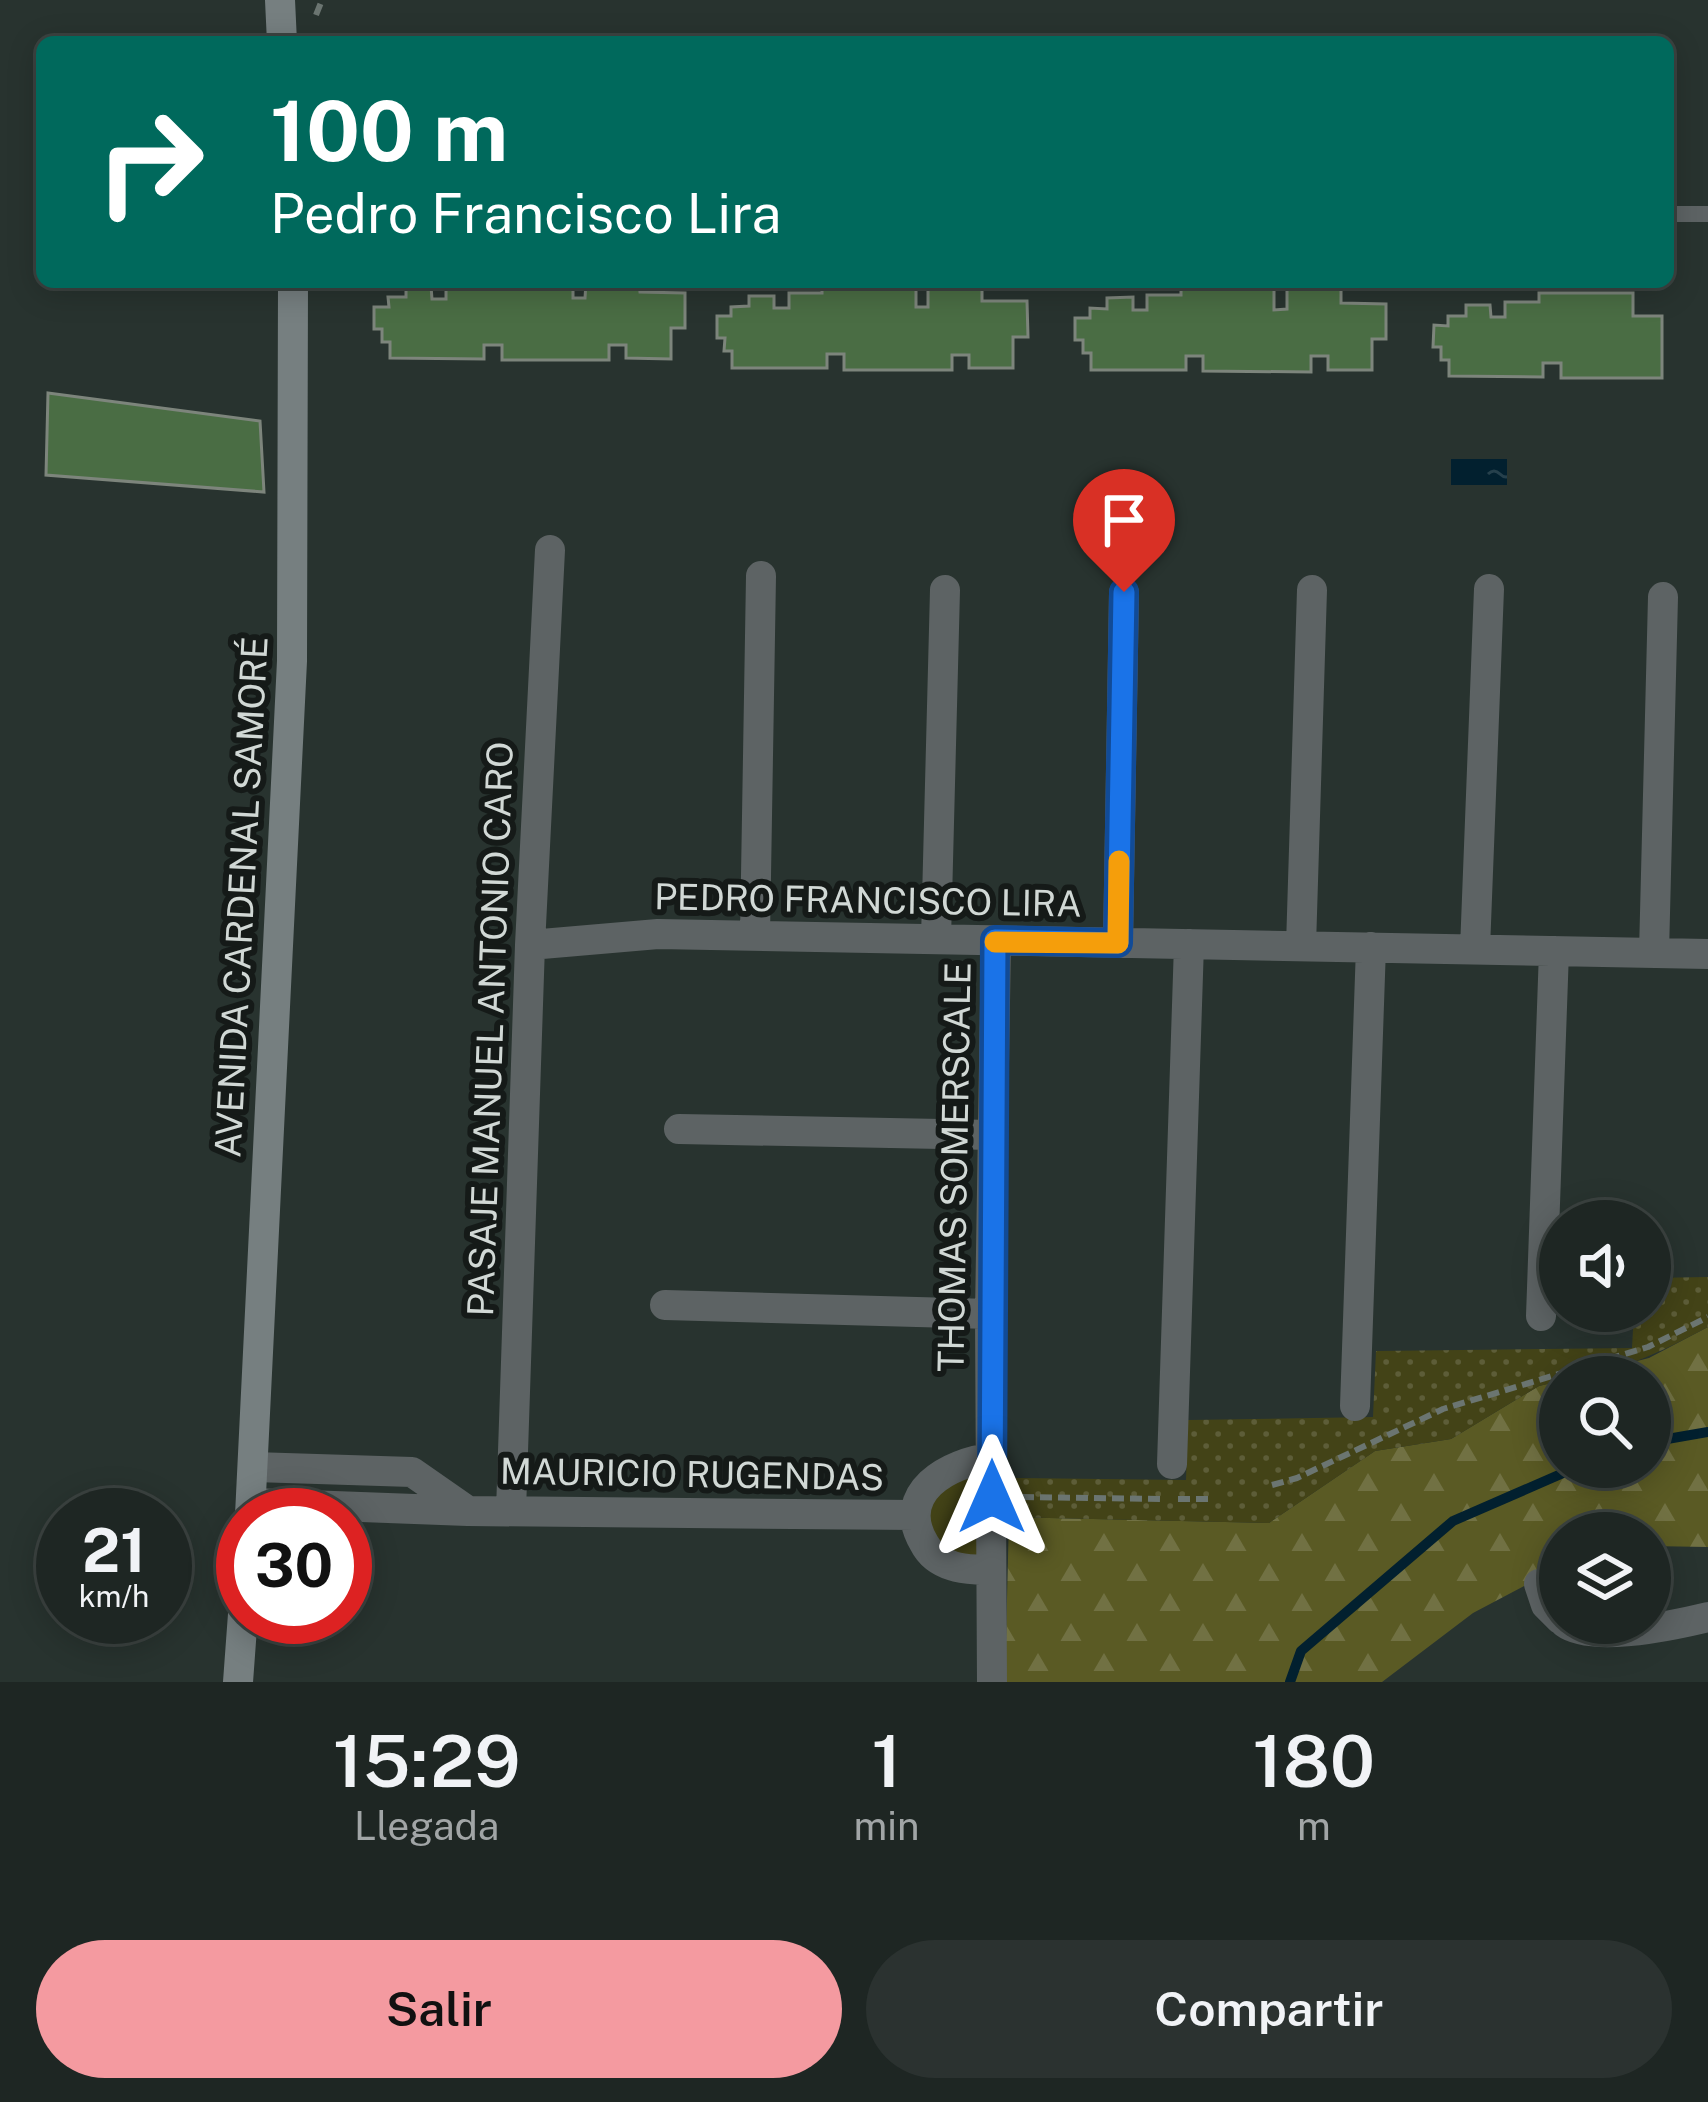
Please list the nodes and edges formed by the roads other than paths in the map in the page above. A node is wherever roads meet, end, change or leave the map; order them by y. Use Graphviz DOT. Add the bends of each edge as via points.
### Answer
graph roads {
  1 [pos="280,0"];
  2 [pos="282,36"];
  3 [pos="1674,214"];
  4 [pos="1707,214"];
  5 [pos="293,288"];
  6 [pos="550,550"];
  7 [pos="761,576"];
  8 [pos="1489,589"];
  9 [pos="945,590"];
  10 [pos="1312,590"];
  11 [pos="1124,592"];
  12 [pos="1663,597"];
  13 [pos="755,936"];
  14 [pos="936,939"];
  15 [pos="995,940"];
  16 [pos="1118,943"];
  17 [pos="1189,944"];
  18 [pos="530,945"];
  19 [pos="1301,946"];
  20 [pos="1371,947"];
  21 [pos="1475,949"];
  22 [pos="1554,951"];
  23 [pos="1654,953"];
  24 [pos="1708,954"];
  25 [pos="679,1129"];
  26 [pos="993,1135"];
  27 [pos="1544,1200"];
  28 [pos="665,1304"];
  29 [pos="990,1314"];
  30 [pos="1354,1406"];
  31 [pos="992,1458"];
  32 [pos="1172,1464"];
  33 [pos="253,1467"];
  34 [pos="252,1488"];
  35 [pos="372,1510"];
  36 [pos="468,1510"];
  37 [pos="511,1511"];
  38 [pos="915,1515"];
  39 [pos="991,1571"];
  40 [pos="1708,1617"];
  41 [pos="1671,1622"];
  42 [pos="241,1644"];
  43 [pos="238,1682"];
  44 [pos="992,1682"];
  1 -- 2 [label="main road"];
  3 -- 4 [label="lane"];
  5 -- 33 [label="main road, AVENIDA CARDENAL SAMORÉ" via="292,661"];
  6 -- 18 [label="street, PASAJE MANUEL ANTONIO CARO"];
  7 -- 13 [label="street"];
  8 -- 21 [label="street"];
  9 -- 14 [label="street"];
  10 -- 19 [label="street"];
  11 -- 16 [label="street"];
  12 -- 23 [label="street"];
  13 -- 14 [label="street, PEDRO FRANCISCO LIRA"];
  13 -- 18 [label="street, PEDRO FRANCISCO LIRA"];
  14 -- 15 [label="street, PEDRO FRANCISCO LIRA"];
  15 -- 16 [label="street, PEDRO FRANCISCO LIRA"];
  15 -- 26 [label="street, THOMAS SOMERSCALE"];
  16 -- 17 [label="street, PEDRO FRANCISCO LIRA"];
  17 -- 19 [label="street, PEDRO FRANCISCO LIRA"];
  17 -- 32 [label="street"];
  18 -- 37 [label="street, PASAJE MANUEL ANTONIO CARO"];
  19 -- 20 [label="street, PEDRO FRANCISCO LIRA"];
  20 -- 21 [label="street, PEDRO FRANCISCO LIRA"];
  20 -- 30 [label="street"];
  21 -- 22 [label="street, PEDRO FRANCISCO LIRA"];
  22 -- 23 [label="street, PEDRO FRANCISCO LIRA"];
  22 -- 27 [label="street"];
  23 -- 24 [label="street, PEDRO FRANCISCO LIRA"];
  25 -- 26 [label="street"];
  26 -- 29 [label="street, THOMAS SOMERSCALE"];
  28 -- 29 [label="street"];
  29 -- 31 [label="street, THOMAS SOMERSCALE"];
  31 -- 38 [label="street, MAURICIO RUGENDAS" via="940,1474 921,1492"];
  31 -- 39 [label="street, THOMAS SOMERSCALE"];
  33 -- 34 [label="main road, AVENIDA CARDENAL SAMORÉ"];
  33 -- 36 [label="street, MAURICIO RUGENDAS" via="412,1472"];
  35 -- 36 [label="street, MAURICIO RUGENDAS"];
  36 -- 37 [label="street, MAURICIO RUGENDAS"];
  37 -- 38 [label="street, MAURICIO RUGENDAS"];
  38 -- 39 [label="street, MAURICIO RUGENDAS" via="931,1555"];
  39 -- 44 [label="street, THOMAS SOMERSCALE"];
  40 -- 41 [label="street"];
  42 -- 43 [label="main road"];
}
